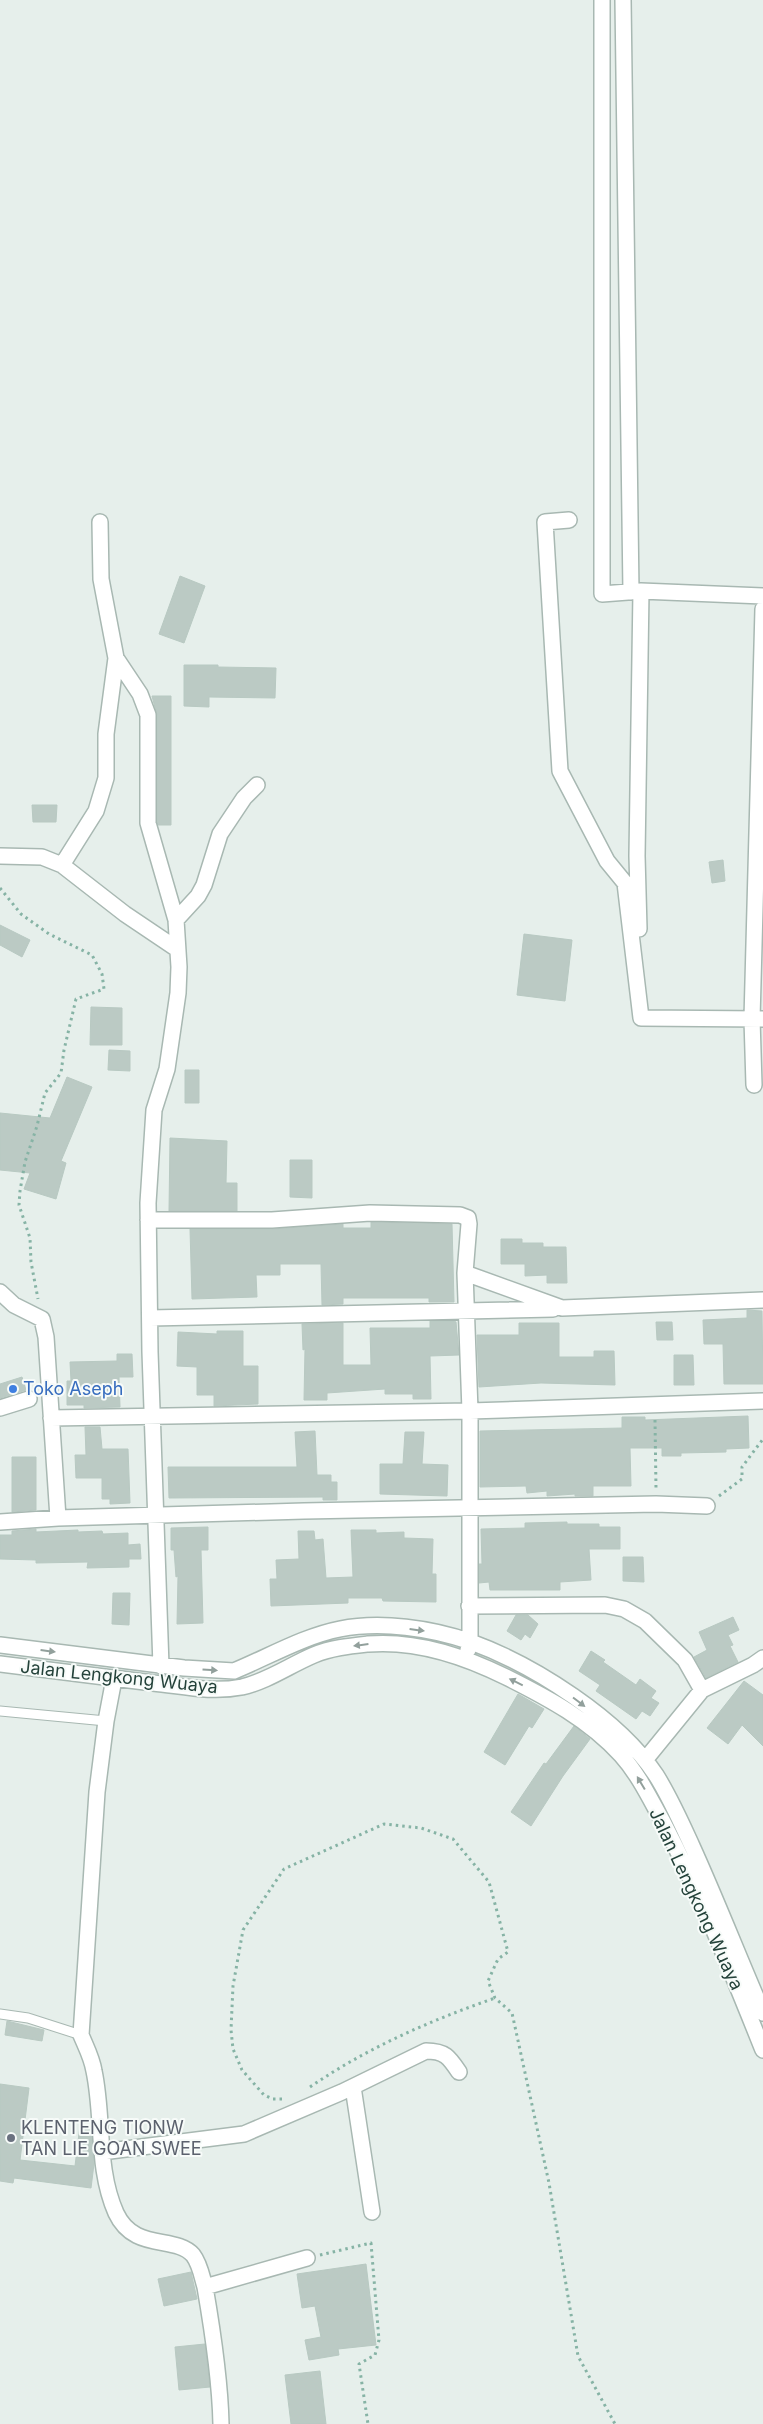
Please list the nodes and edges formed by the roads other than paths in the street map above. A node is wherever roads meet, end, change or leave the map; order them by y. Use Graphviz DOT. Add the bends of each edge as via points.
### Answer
graph roads {
  1 [pos="602,0"];
  2 [pos="623,0"];
  3 [pos="569,520"];
  4 [pos="100,522"];
  5 [pos="636,592"];
  6 [pos="763,596"];
  7 [pos="763,609"];
  8 [pos="116,658"];
  9 [pos="256,786"];
  10 [pos="0,856"];
  11 [pos="62,865"];
  12 [pos="176,920"];
  13 [pos="177,949"];
  14 [pos="641,1018"];
  15 [pos="758,1019"];
  16 [pos="754,1085"];
  17 [pos="148,1220"];
  18 [pos="465,1273"];
  19 [pos="0,1292"];
  20 [pos="763,1300"];
  21 [pos="562,1308"];
  22 [pos="466,1310"];
  23 [pos="150,1318"];
  24 [pos="29,1399"];
  25 [pos="763,1401"];
  26 [pos="0,1408"];
  27 [pos="470,1410"];
  28 [pos="152,1414"];
  29 [pos="51,1418"];
  30 [pos="707,1506"];
  31 [pos="471,1507"];
  32 [pos="156,1516"];
  33 [pos="58,1518"];
  34 [pos="0,1522"];
  35 [pos="468,1606"];
  36 [pos="470,1642"];
  37 [pos="0,1645"];
  38 [pos="763,1658"];
  39 [pos="466,1659"];
  40 [pos="0,1664"];
  41 [pos="161,1666"];
  42 [pos="114,1679"];
  43 [pos="702,1690"];
  44 [pos="0,1711"];
  45 [pos="106,1721"];
  46 [pos="645,1760"];
  47 [pos="763,2013"];
  48 [pos="0,2014"];
  49 [pos="81,2035"];
  50 [pos="763,2050"];
  51 [pos="459,2072"];
  52 [pos="353,2087"];
  53 [pos="102,2152"];
  54 [pos="372,2212"];
  55 [pos="308,2258"];
  56 [pos="205,2287"];
  57 [pos="221,2424"];
  1 -- 5 [label="street" via="602,594"];
  2 -- 5 [label="street"];
  3 -- 14 [label="street" via="546,522 560,771 607,861 625,883"];
  4 -- 8 [label="street" via="101,579"];
  5 -- 6 [label="street"];
  5 -- 14 [label="street"];
  7 -- 15 [label="street"];
  8 -- 11 [label="street" via="106,734 106,778 96,811"];
  8 -- 12 [label="street" via="146,706 148,823"];
  9 -- 12 [label="street" via="220,834 198,896"];
  10 -- 11 [label="street" via="42,857"];
  11 -- 13 [label="street"];
  12 -- 13 [label="street"];
  13 -- 17 [label="street" via="178,993 167,1069 154,1110"];
  14 -- 15 [label="street"];
  15 -- 16 [label="street"];
  17 -- 18 [label="street" via="272,1220 370,1213 460,1216 468,1218 469,1224"];
  17 -- 23 [label="street"];
  18 -- 21 [label="street"];
  18 -- 22 [label="street"];
  19 -- 29 [label="street" via="14,1305 42,1319"];
  20 -- 21 [label="street"];
  21 -- 22 [label="street"];
  22 -- 23 [label="street"];
  22 -- 27 [label="street"];
  23 -- 28 [label="street"];
  24 -- 26 [label="street"];
  25 -- 27 [label="street"];
  27 -- 28 [label="street"];
  27 -- 31 [label="street"];
  28 -- 29 [label="street"];
  28 -- 32 [label="street"];
  29 -- 33 [label="street"];
  30 -- 31 [label="street"];
  31 -- 32 [label="street"];
  31 -- 35 [label="street"];
  32 -- 33 [label="street"];
  32 -- 41 [label="street"];
  33 -- 34 [label="street"];
  35 -- 36 [label="street"];
  35 -- 43 [label="street" via="605,1605 624,1609 645,1621 685,1660"];
  36 -- 39 [label="street"];
  41 -- 36 [label="street, Jalan Lengkong Wuaya, one-way" via="234,1671 331,1632 362,1627 419,1630"];
  36 -- 46 [label="street, Jalan Lengkong Wuaya, one-way" via="538,1675 572,1696 614,1728"];
  37 -- 41 [label="street, Jalan Lengkong Wuaya, one-way"];
  38 -- 43 [label="street"];
  39 -- 42 [label="street, Jalan Lengkong Wuaya, one-way" via="411,1645 370,1644 332,1649 243,1687 205,1690"];
  50 -- 39 [label="street, Jalan Lengkong Wuaya, one-way" via="679,1854 640,1780 609,1744 566,1708"];
  40 -- 42 [label="street, Jalan Lengkong Wuaya"];
  42 -- 45 [label="street"];
  43 -- 46 [label="street"];
  44 -- 45 [label="lane"];
  45 -- 49 [label="street" via="97,1792"];
  46 -- 47 [label="street, Jalan Lengkong Wuaya" via="682,1825"];
  48 -- 49 [label="lane" via="28,2018"];
  49 -- 53 [label="street" via="94,2071"];
  51 -- 52 [label="street" via="439,2051 426,2051"];
  52 -- 53 [label="street" via="244,2134"];
  52 -- 54 [label="street"];
  53 -- 56 [label="street" via="102,2168 117,2215 133,2232 148,2241 178,2246 192,2255"];
  55 -- 56 [label="street"];
  56 -- 57 [label="street" via="220,2392"];
}
